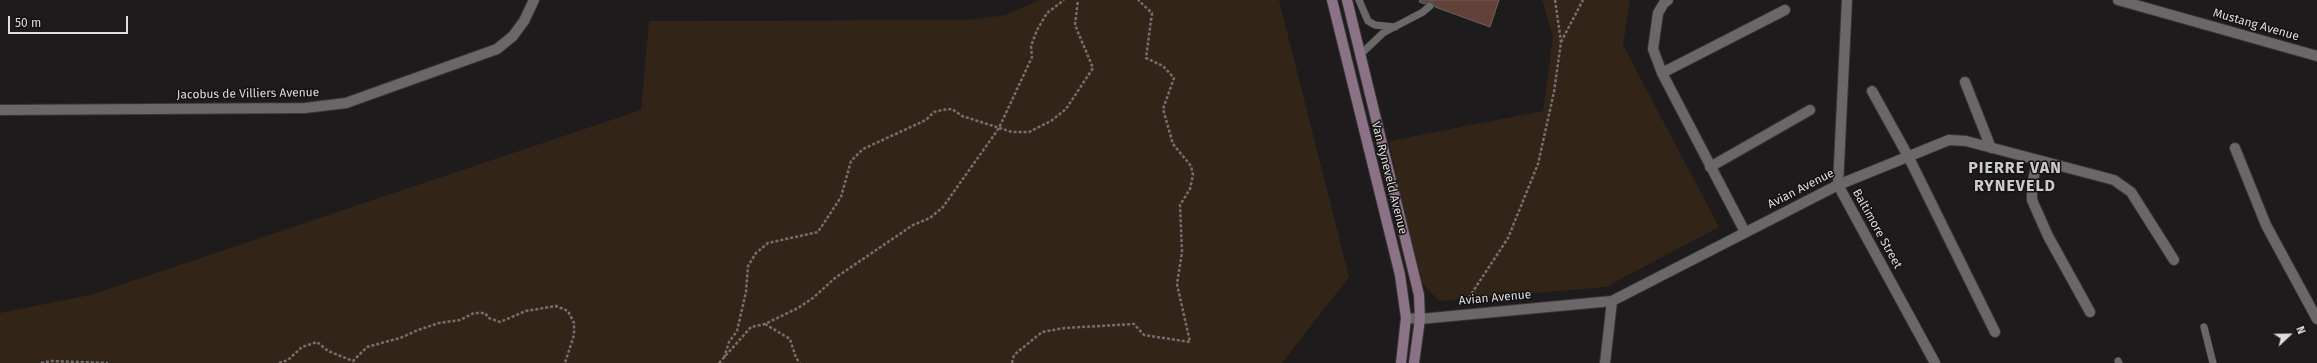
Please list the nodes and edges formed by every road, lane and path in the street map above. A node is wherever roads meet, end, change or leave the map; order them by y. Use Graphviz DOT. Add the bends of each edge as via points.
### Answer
graph roads {
  1 [pos="534,0"];
  2 [pos="1064,0"];
  3 [pos="1078,0"];
  4 [pos="1138,0"];
  5 [pos="1332,0"];
  6 [pos="1347,0"];
  7 [pos="1359,0"];
  8 [pos="1555,0"];
  9 [pos="1582,0"];
  10 [pos="1668,0"];
  11 [pos="1847,0"];
  12 [pos="2118,0"];
  13 [pos="1430,6"];
  14 [pos="1785,10"];
  15 [pos="1396,27"];
  16 [pos="1561,42"];
  17 [pos="1361,54"];
  18 [pos="2317,56"];
  19 [pos="1662,73"];
  20 [pos="1965,82"];
  21 [pos="1872,91"];
  22 [pos="0,110"];
  23 [pos="1810,110"];
  24 [pos="999,128"];
  25 [pos="1991,148"];
  26 [pos="2235,148"];
  27 [pos="1908,156"];
  28 [pos="2038,160"];
  29 [pos="1710,167"];
  30 [pos="1838,185"];
  31 [pos="1745,232"];
  32 [pos="2174,260"];
  33 [pos="1612,301"];
  34 [pos="2090,312"];
  35 [pos="1460,314"];
  36 [pos="2316,315"];
  37 [pos="1406,318"];
  38 [pos="1420,319"];
  39 [pos="766,324"];
  40 [pos="2204,327"];
  41 [pos="1995,332"];
  42 [pos="724,358"];
  43 [pos="41,363"];
  44 [pos="108,363"];
  45 [pos="279,363"];
  46 [pos="565,363"];
  47 [pos="719,363"];
  48 [pos="800,363"];
  49 [pos="1012,363"];
  50 [pos="1401,363"];
  51 [pos="1414,363"];
  52 [pos="1604,363"];
  53 [pos="1935,363"];
  54 [pos="2213,363"];
  1 -- 22 [label="street, Jacobus de Villiers Avenue" via="513,36 497,49 346,102 305,108"];
  2 -- 24 [label="path" via="1047,13 1037,30 1031,46 1032,57"];
  3 -- 24 [label="path" via="1075,25 1093,68 1089,77 1066,109 1051,121 1029,132 1012,132"];
  4 -- 49 [label="path" via="1152,14 1146,58 1163,66 1174,78 1163,109 1174,144 1191,166 1193,175 1190,189 1180,205 1182,252 1177,284 1190,342 1144,335 1134,324 1065,328 1042,332 1014,355"];
  5 -- 37 [label="main road, Van Ryneveld Avenue" via="1400,275"];
  6 -- 17 [label="main road, Van Ryneveld Avenue"];
  7 -- 15 [label="lane" via="1368,21 1375,25"];
  8 -- 16 [label="path"];
  9 -- 16 [label="path"];
  10 -- 19 [label="street" via="1658,13 1652,45"];
  11 -- 30 [label="street, Baltimore Street"];
  12 -- 18 [label="street, Mustang Avenue"];
  13 -- 15 [label="lane"];
  14 -- 19 [label="street"];
  15 -- 17 [label="lane" via="1383,33"];
  16 -- 35 [label="path" via="1554,92 1538,164 1508,238 1468,296"];
  17 -- 38 [label="main road, Van Ryneveld Avenue" via="1415,275"];
  19 -- 29 [label="street"];
  20 -- 25 [label="street"];
  21 -- 27 [label="street"];
  23 -- 29 [label="street"];
  24 -- 39 [label="path" via="943,207 930,218 913,225 835,278 813,298"];
  24 -- 42 [label="path" via="962,116 952,109 942,110 863,149 851,161 841,197 818,232 768,243 756,253 748,266 746,292 737,331 728,342"];
  25 -- 27 [label="street, Avian Avenue" via="1966,141 1949,140"];
  25 -- 28 [label="street, Avian Avenue"];
  26 -- 36 [label="street" via="2266,225"];
  27 -- 30 [label="street, Avian Avenue"];
  27 -- 41 [label="street"];
  28 -- 32 [label="street, Avian Avenue" via="2095,174 2127,187"];
  28 -- 34 [label="street" via="2032,184 2032,200 2048,236"];
  29 -- 31 [label="street"];
  30 -- 31 [label="street, Avian Avenue"];
  30 -- 53 [label="street, Baltimore Street"];
  31 -- 33 [label="street, Avian Avenue"];
  33 -- 35 [label="street, Avian Avenue"];
  33 -- 52 [label="street"];
  35 -- 38 [label="street, Avian Avenue"];
  37 -- 38 [label="street, Avian Avenue"];
  37 -- 50 [label="main road, Van Ryneveld Avenue"];
  38 -- 51 [label="main road, Van Ryneveld Avenue"];
  39 -- 42 [label="path" via="751,328"];
  39 -- 48 [label="path" via="790,338"];
  40 -- 54 [label="lane"];
  42 -- 47 [label="path"];
  43 -- 44 [label="path"];
  45 -- 46 [label="path" via="288,360 302,347 317,342 328,351 353,361 367,347 439,323 460,320 474,313 485,313 489,318 500,322 526,311 556,306 568,311 574,323 574,335"];
}
